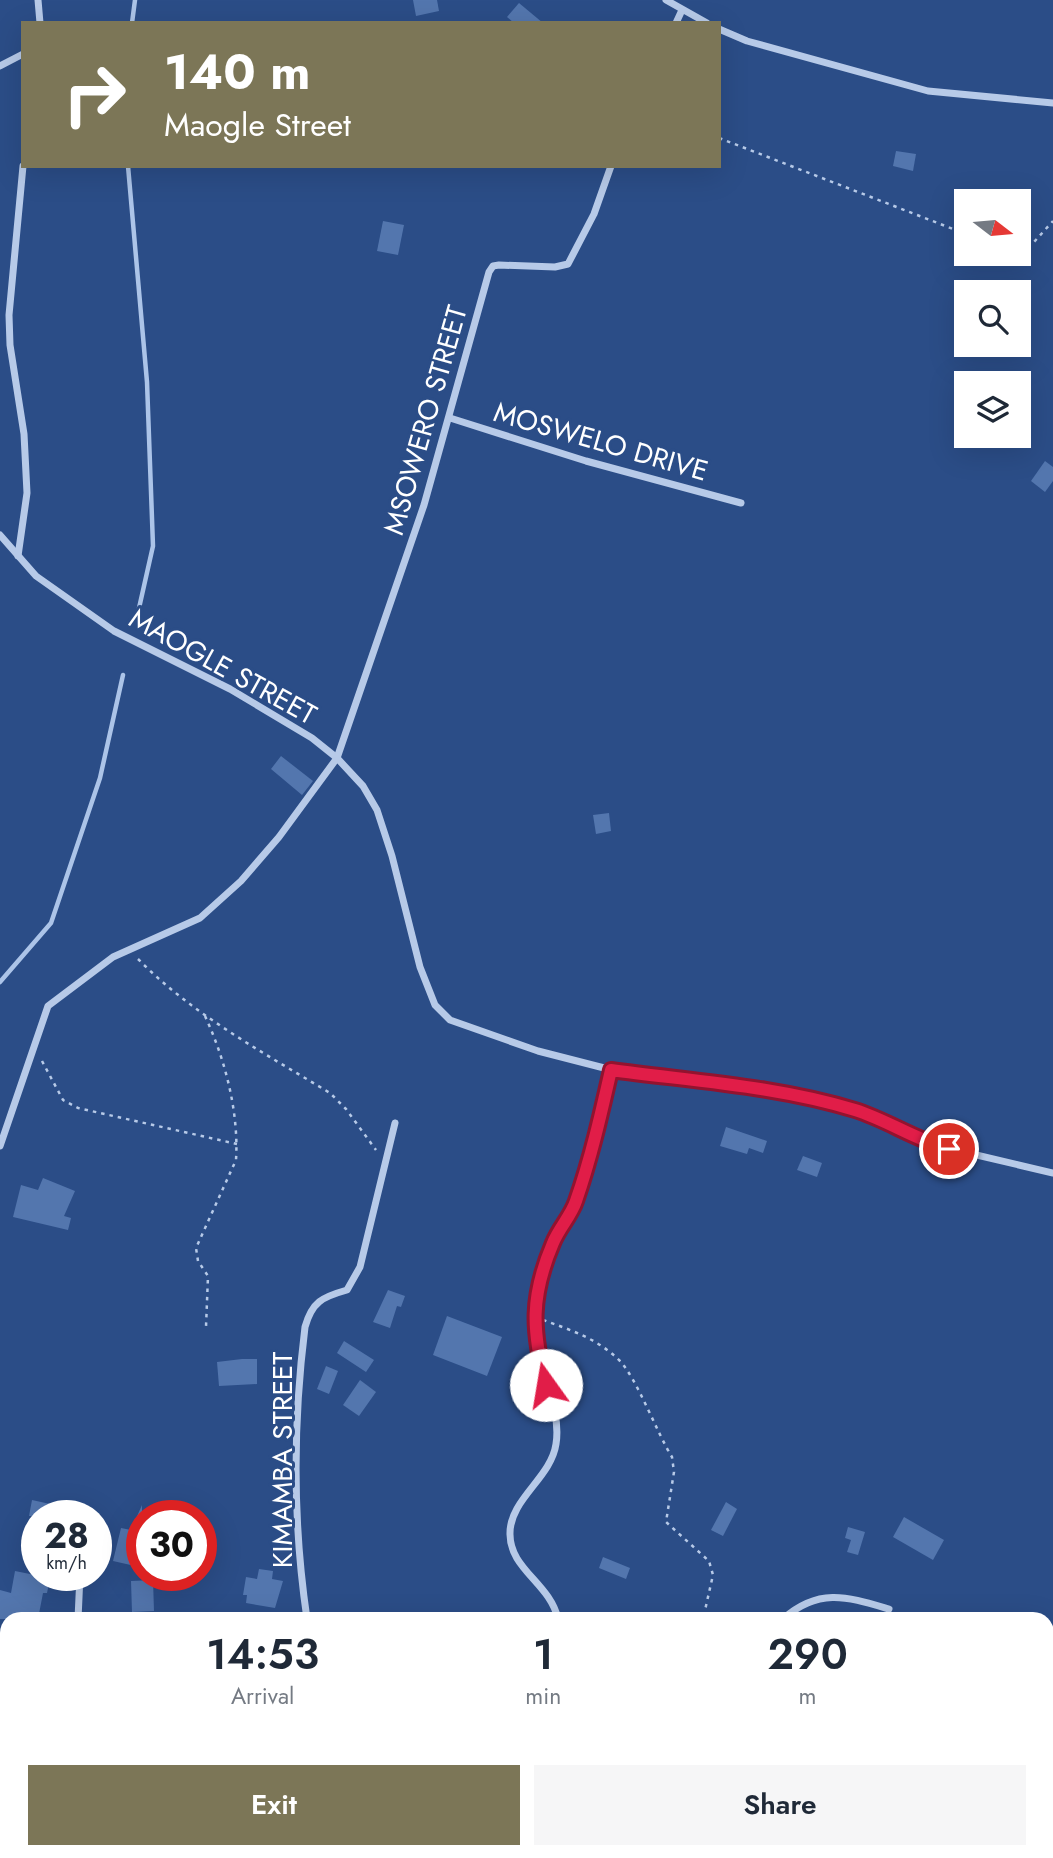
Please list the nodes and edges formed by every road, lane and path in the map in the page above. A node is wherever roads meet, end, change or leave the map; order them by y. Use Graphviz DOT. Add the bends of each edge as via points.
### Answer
graph roads {
  1 [pos="38,0"];
  2 [pos="666,0"];
  3 [pos="682,9"];
  4 [pos="40,21"];
  5 [pos="677,21"];
  6 [pos="703,21"];
  7 [pos="721,30"];
  8 [pos="21,55"];
  9 [pos="0,66"];
  10 [pos="1053,103"];
  11 [pos="721,139"];
  12 [pos="23,168"];
  13 [pos="610,168"];
  14 [pos="1053,221"];
  15 [pos="954,229"];
  16 [pos="1031,243"];
  17 [pos="450,418"];
  18 [pos="741,503"];
  19 [pos="0,535"];
  20 [pos="18,556"];
  21 [pos="337,758"];
  22 [pos="129,951"];
  23 [pos="203,1013"];
  24 [pos="36,1048"];
  25 [pos="611,1070"];
  26 [pos="395,1123"];
  27 [pos="237,1144"];
  28 [pos="0,1146"];
  29 [pos="384,1169"];
  30 [pos="1053,1172"];
  31 [pos="533,1317"];
  32 [pos="206,1327"];
  33 [pos="79,1591"];
  34 [pos="890,1609"];
  35 [pos="78,1612"];
  36 [pos="306,1612"];
  37 [pos="556,1612"];
  38 [pos="705,1612"];
  39 [pos="792,1612"];
  1 -- 4 [label="street"];
  2 -- 3 [label="street"];
  3 -- 5 [label="street"];
  3 -- 6 [label="street"];
  7 -- 10 [label="street" via="928,91"];
  8 -- 9 [label="street"];
  11 -- 15 [label="path"];
  12 -- 20 [label="street" via="9,315 27,492"];
  13 -- 17 [label="street, MSOWERO STREET" via="594,214 568,264 499,265 489,272"];
  14 -- 16 [label="path"];
  17 -- 18 [label="street, MOSWELO DRIVE"];
  17 -- 21 [label="street, MSOWERO STREET"];
  19 -- 20 [label="street, MAOGLE STREET"];
  20 -- 21 [label="street, MAOGLE STREET" via="36,576 114,631 230,689"];
  21 -- 22 [label="street, MSOWERO STREET" via="241,881 200,918"];
  21 -- 25 [label="street, MAOGLE STREET" via="363,786 377,810 420,967 435,1005 450,1020 479,1032"];
  22 -- 23 [label="path"];
  22 -- 24 [label="street, MSOWERO STREET" via="113,957 48,1006"];
  23 -- 27 [label="path" via="227,1068"];
  23 -- 29 [label="path" via="330,1093 372,1141"];
  24 -- 27 [label="path" via="63,1100 78,1108"];
  24 -- 28 [label="street, MSOWERO STREET"];
  25 -- 30 [label="street, MAOGLE STREET" via="805,1097 858,1111 934,1145"];
  25 -- 31 [label="street" via="589,1163 575,1205 544,1265"];
  26 -- 29 [label="street, KIMAMBA STREET"];
  27 -- 32 [label="path" via="236,1160 196,1248 208,1276"];
  29 -- 36 [label="street, KIMAMBA STREET" via="353,1283 316,1301 305,1327 298,1530"];
  31 -- 37 [label="street" via="556,1444 546,1469 516,1513 510,1534 521,1566 553,1599"];
  31 -- 38 [label="path" via="581,1333 622,1363 672,1457 666,1522 709,1561 713,1576"];
  33 -- 35 [label="street"];
  34 -- 39 [label="street" via="846,1597 803,1603"];
}
